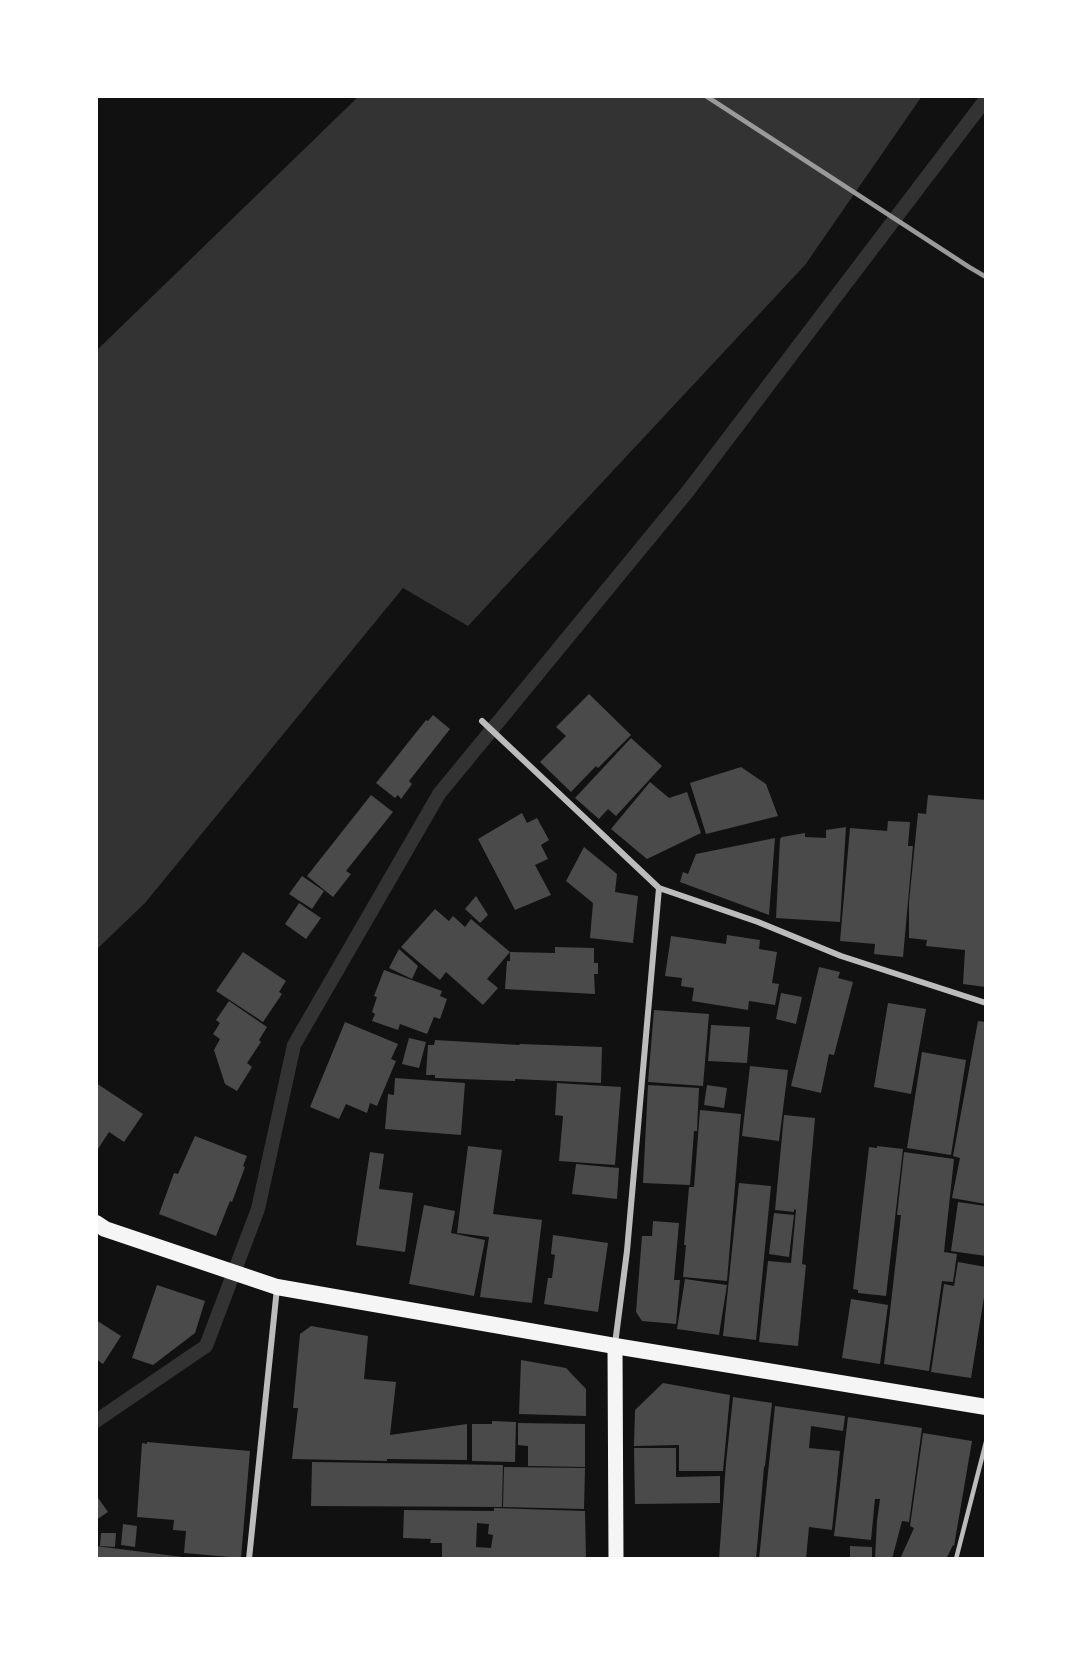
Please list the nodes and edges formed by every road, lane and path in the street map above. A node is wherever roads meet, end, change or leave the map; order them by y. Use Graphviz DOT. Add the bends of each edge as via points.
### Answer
graph roads {
  1 [pos="482,721"];
  2 [pos="659,888"];
  3 [pos="986,1004"];
  4 [pos="96,1223"];
  5 [pos="277,1287"];
  6 [pos="615,1346"];
  7 [pos="986,1407"];
  8 [pos="986,1442"];
  9 [pos="249,1559"];
  10 [pos="616,1559"];
  11 [pos="956,1559"];
  1 -- 2 [label="street"];
  2 -- 3 [label="street" via="841,956"];
  2 -- 6 [label="street"];
  4 -- 5 [label="highway"];
  5 -- 6 [label="highway"];
  5 -- 9 [label="street"];
  6 -- 7 [label="highway"];
  6 -- 10 [label="main road"];
  8 -- 11 [label="lane"];
}
